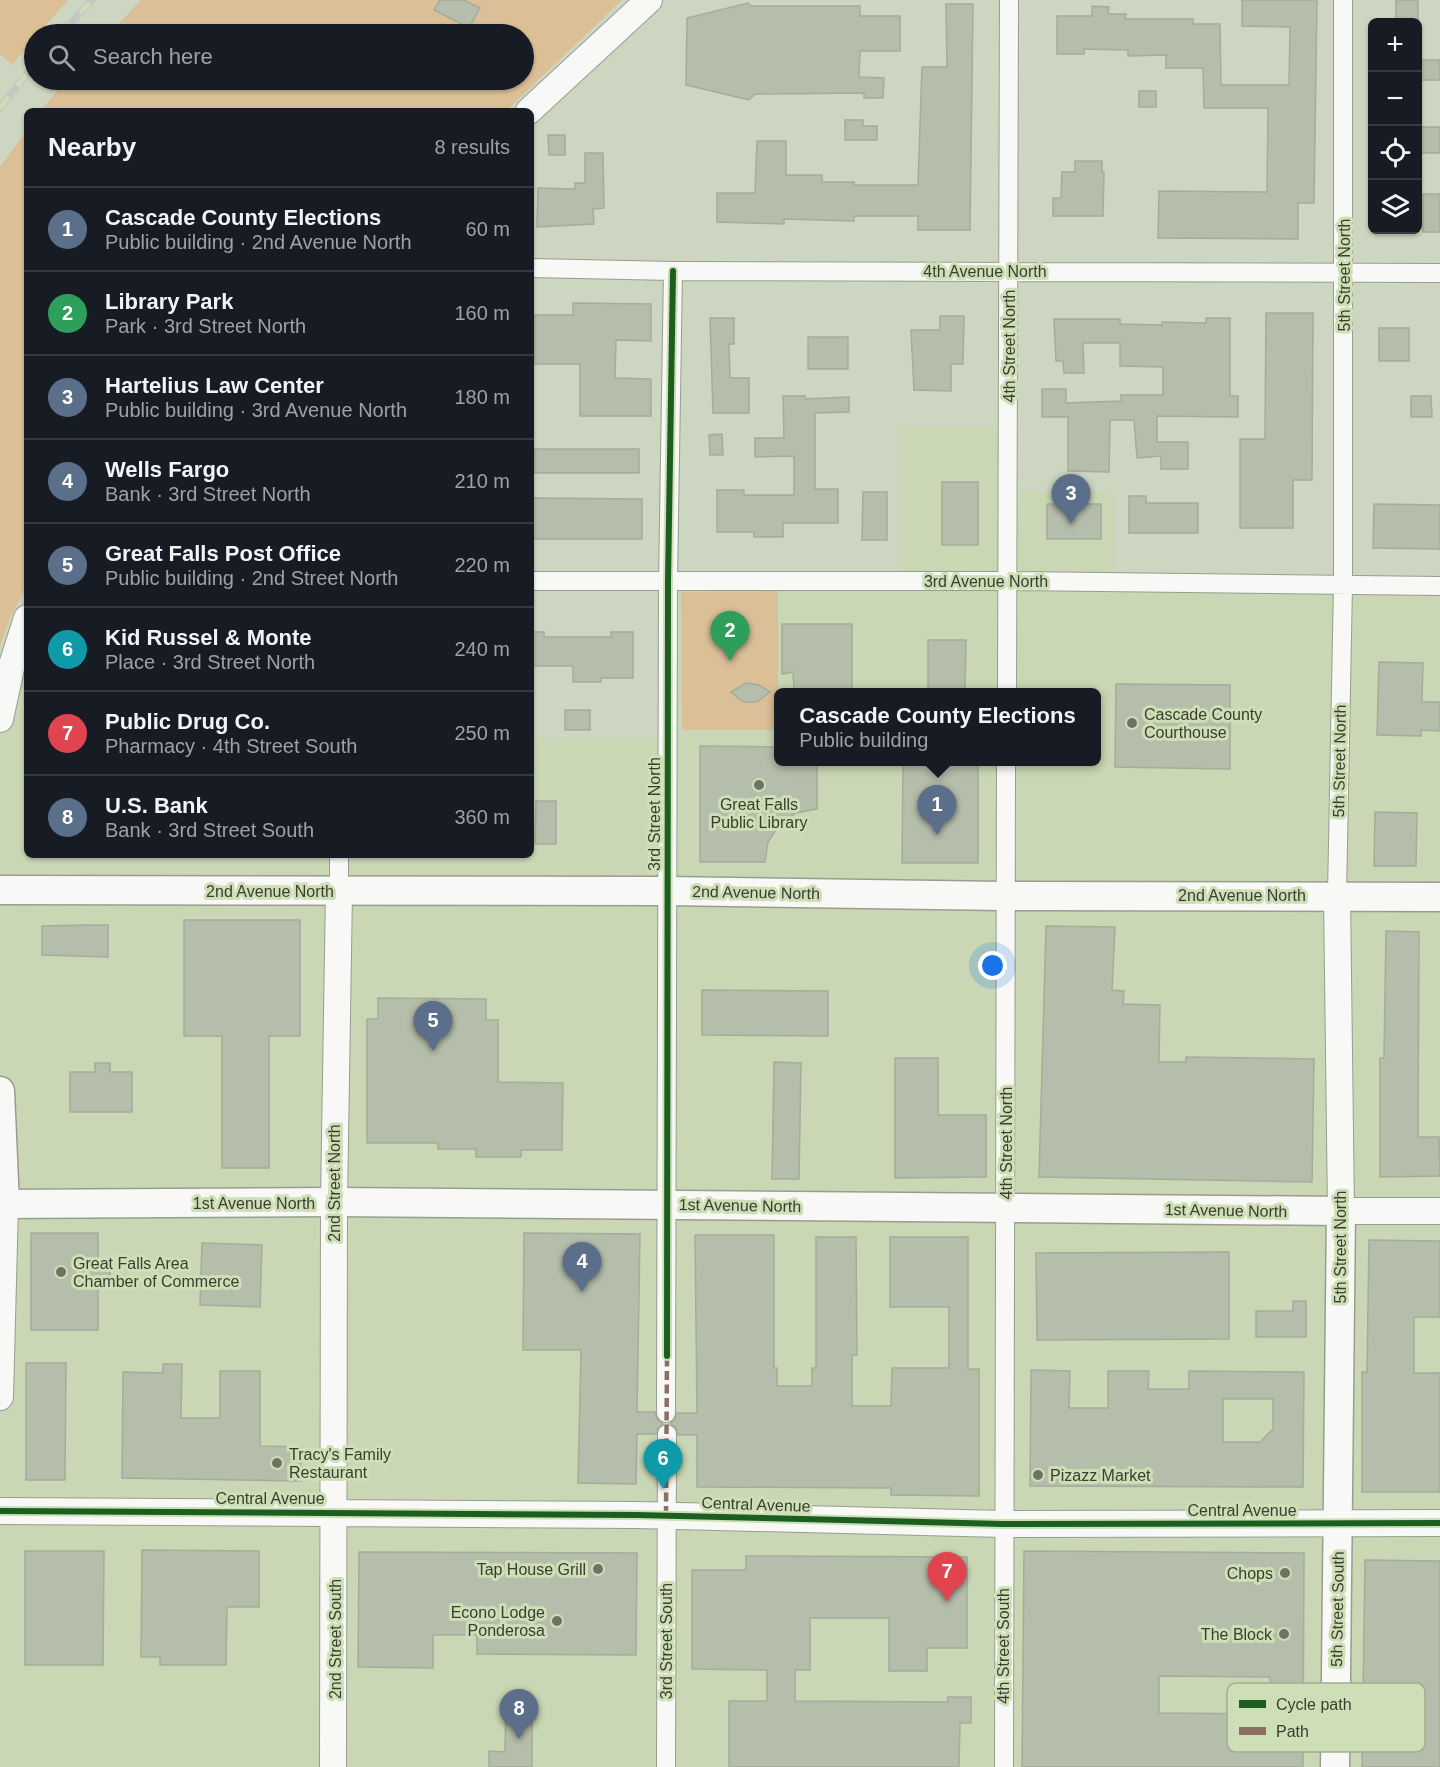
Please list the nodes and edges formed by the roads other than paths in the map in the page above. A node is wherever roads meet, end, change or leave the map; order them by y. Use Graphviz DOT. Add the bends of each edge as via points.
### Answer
graph roads {
  1 [pos="649,0"];
  2 [pos="1009,0"];
  3 [pos="1343,0"];
  4 [pos="532,108"];
  5 [pos="534,268"];
  6 [pos="673,271"];
  7 [pos="1009,271"];
  8 [pos="1345,271"];
  9 [pos="1440,273"];
  10 [pos="534,581"];
  11 [pos="1008,581"];
  12 [pos="668,582"];
  13 [pos="1343,585"];
  14 [pos="1440,585"];
  15 [pos="24,627"];
  16 [pos="1007,688"];
  17 [pos="0,719"];
  18 [pos="1006,766"];
  19 [pos="339,858"];
  20 [pos="0,890"];
  21 [pos="339,891"];
  22 [pos="667,891"];
  23 [pos="1337,895"];
  24 [pos="1004,896"];
  25 [pos="1440,897"];
  26 [pos="0,1091"];
  27 [pos="334,1202"];
  28 [pos="2,1204"];
  29 [pos="668,1204"];
  30 [pos="1007,1208"];
  31 [pos="1341,1211"];
  32 [pos="1440,1211"];
  33 [pos="0,1397"];
  34 [pos="666,1413"];
  35 [pos="667,1434"];
  36 [pos="0,1511"];
  37 [pos="335,1511"];
  38 [pos="666,1515"];
  39 [pos="1338,1522"];
  40 [pos="1440,1523"];
  41 [pos="1003,1524"];
  42 [pos="1336,1683"];
  43 [pos="1335,1752"];
  44 [pos="333,1767"];
  45 [pos="666,1767"];
  46 [pos="1004,1767"];
  47 [pos="1335,1767"];
  1 -- 4 [label="street"];
  2 -- 7 [label="street, 4th Street North"];
  3 -- 8 [label="street, 5th Street North"];
  5 -- 6 [label="street, 4th Avenue North"];
  6 -- 7 [label="street, 4th Avenue North"];
  6 -- 12 [label="street, 3rd Street North"];
  7 -- 8 [label="street, 4th Avenue North"];
  7 -- 11 [label="street, 4th Street North"];
  8 -- 9 [label="street, 4th Avenue North"];
  8 -- 13 [label="street, 5th Street North"];
  10 -- 12 [label="street, 3rd Avenue North"];
  11 -- 12 [label="street, 3rd Avenue North"];
  11 -- 13 [label="street, 3rd Avenue North"];
  11 -- 16 [label="street, 4th Street North"];
  12 -- 22 [label="street, 3rd Street North"];
  13 -- 14 [label="street, 3rd Avenue North"];
  13 -- 23 [label="street, 5th Street North"];
  15 -- 17 [label="street"];
  18 -- 24 [label="street, 4th Street North"];
  19 -- 21 [label="street, 2nd Street North"];
  20 -- 21 [label="main road, 2nd Avenue North"];
  21 -- 22 [label="main road, 2nd Avenue North"];
  21 -- 27 [label="street, 2nd Street North"];
  22 -- 24 [label="main road, 2nd Avenue North"];
  22 -- 29 [label="street, 3rd Street North"];
  23 -- 24 [label="main road, 2nd Avenue North"];
  23 -- 25 [label="main road, 2nd Avenue North"];
  23 -- 31 [label="street, 5th Street North"];
  24 -- 30 [label="street, 4th Street North"];
  26 -- 28 [label="main road"];
  27 -- 28 [label="main road, 1st Avenue North"];
  27 -- 29 [label="main road, 1st Avenue North"];
  27 -- 37 [label="street, 2nd Street North"];
  28 -- 33 [label="street"];
  29 -- 30 [label="main road, 1st Avenue North"];
  29 -- 34 [label="street, 3rd Street North"];
  30 -- 31 [label="main road, 1st Avenue North"];
  30 -- 41 [label="street, 4th Street North"];
  31 -- 32 [label="street, 1st Avenue North"];
  31 -- 39 [label="main road, 5th Street North"];
  35 -- 38 [label="street"];
  36 -- 37 [label="street, Central Avenue"];
  37 -- 38 [label="street, Central Avenue"];
  37 -- 44 [label="street, 2nd Street South"];
  38 -- 41 [label="street, Central Avenue"];
  38 -- 45 [label="street, 3rd Street South"];
  39 -- 40 [label="street, Central Avenue"];
  39 -- 41 [label="street, Central Avenue"];
  39 -- 42 [label="main road, 5th Street South"];
  41 -- 46 [label="street, 4th Street South"];
  43 -- 47 [label="main road, 5th Street South"];
}
